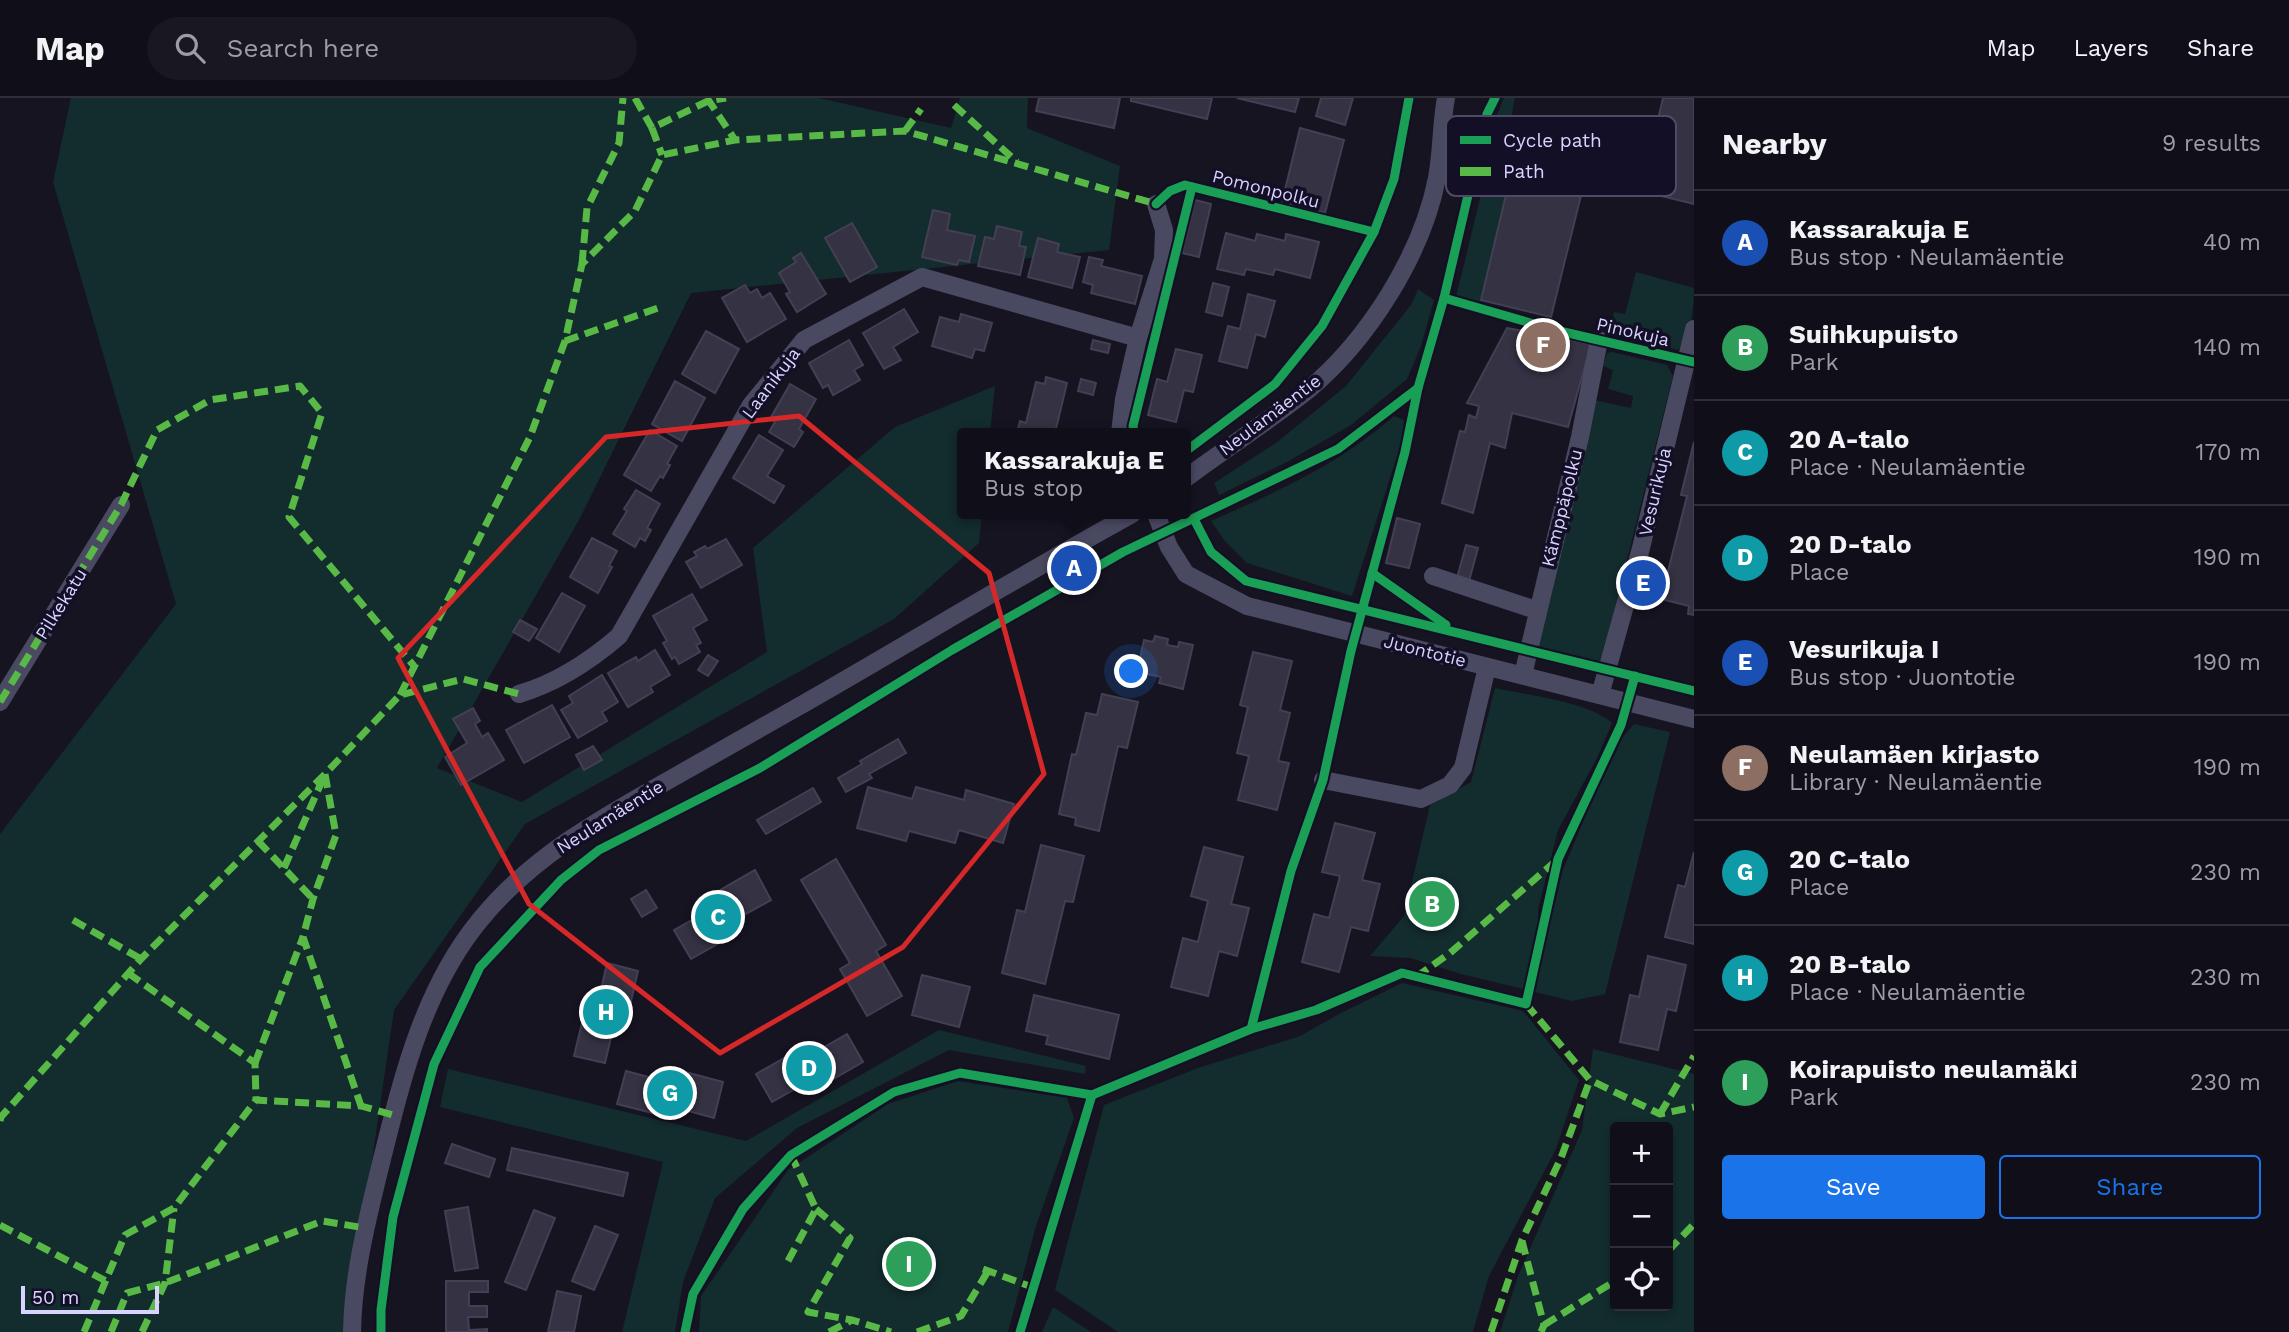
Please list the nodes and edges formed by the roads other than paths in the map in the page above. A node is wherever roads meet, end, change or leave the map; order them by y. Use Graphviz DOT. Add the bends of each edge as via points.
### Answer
graph roads {
  1 [pos="1440,98"];
  2 [pos="1446,98"];
  3 [pos="1442,120"];
  4 [pos="1156,204"];
  5 [pos="1694,328"];
  6 [pos="1138,338"];
  7 [pos="1598,340"];
  8 [pos="1121,428"];
  9 [pos="1191,474"];
  10 [pos="121,505"];
  11 [pos="1123,519"];
  12 [pos="1158,519"];
  13 [pos="1433,576"];
  14 [pos="1536,610"];
  15 [pos="1488,667"];
  16 [pos="1523,675"];
  17 [pos="519,694"];
  18 [pos="1600,695"];
  19 [pos="0,702"];
  20 [pos="1694,719"];
  21 [pos="1322,780"];
  22 [pos="352,1332"];
  1 -- 3 [label="street, Neulamäentie"];
  2 -- 3 [label="street, Neulamäentie"];
  3 -- 9 [label="street, Neulamäentie" via="1437,177 1423,226 1372,320 1308,389"];
  4 -- 6 [label="street" via="1164,230 1163,259"];
  5 -- 18 [label="street, Vesurikuja"];
  6 -- 8 [label="street"];
  6 -- 17 [label="street, Laanikuja" via="922,277 804,340 751,405 619,636 548,685"];
  7 -- 14 [label="street, Kämppäpolku" via="1580,437"];
  10 -- 19 [label="street, Pilkekatu"];
  11 -- 22 [label="street, Neulamäentie" via="600,818 540,862 480,919 425,1010 365,1228"];
  12 -- 15 [label="street, Juontotie" via="1186,574 1247,606"];
  13 -- 14 [label="street"];
  14 -- 16 [label="street, Kämppäpolku"];
  15 -- 16 [label="street, Juontotie"];
  15 -- 21 [label="street" via="1463,768 1450,785 1421,799"];
  16 -- 18 [label="street, Juontotie"];
  18 -- 20 [label="street, Juontotie"];
}
